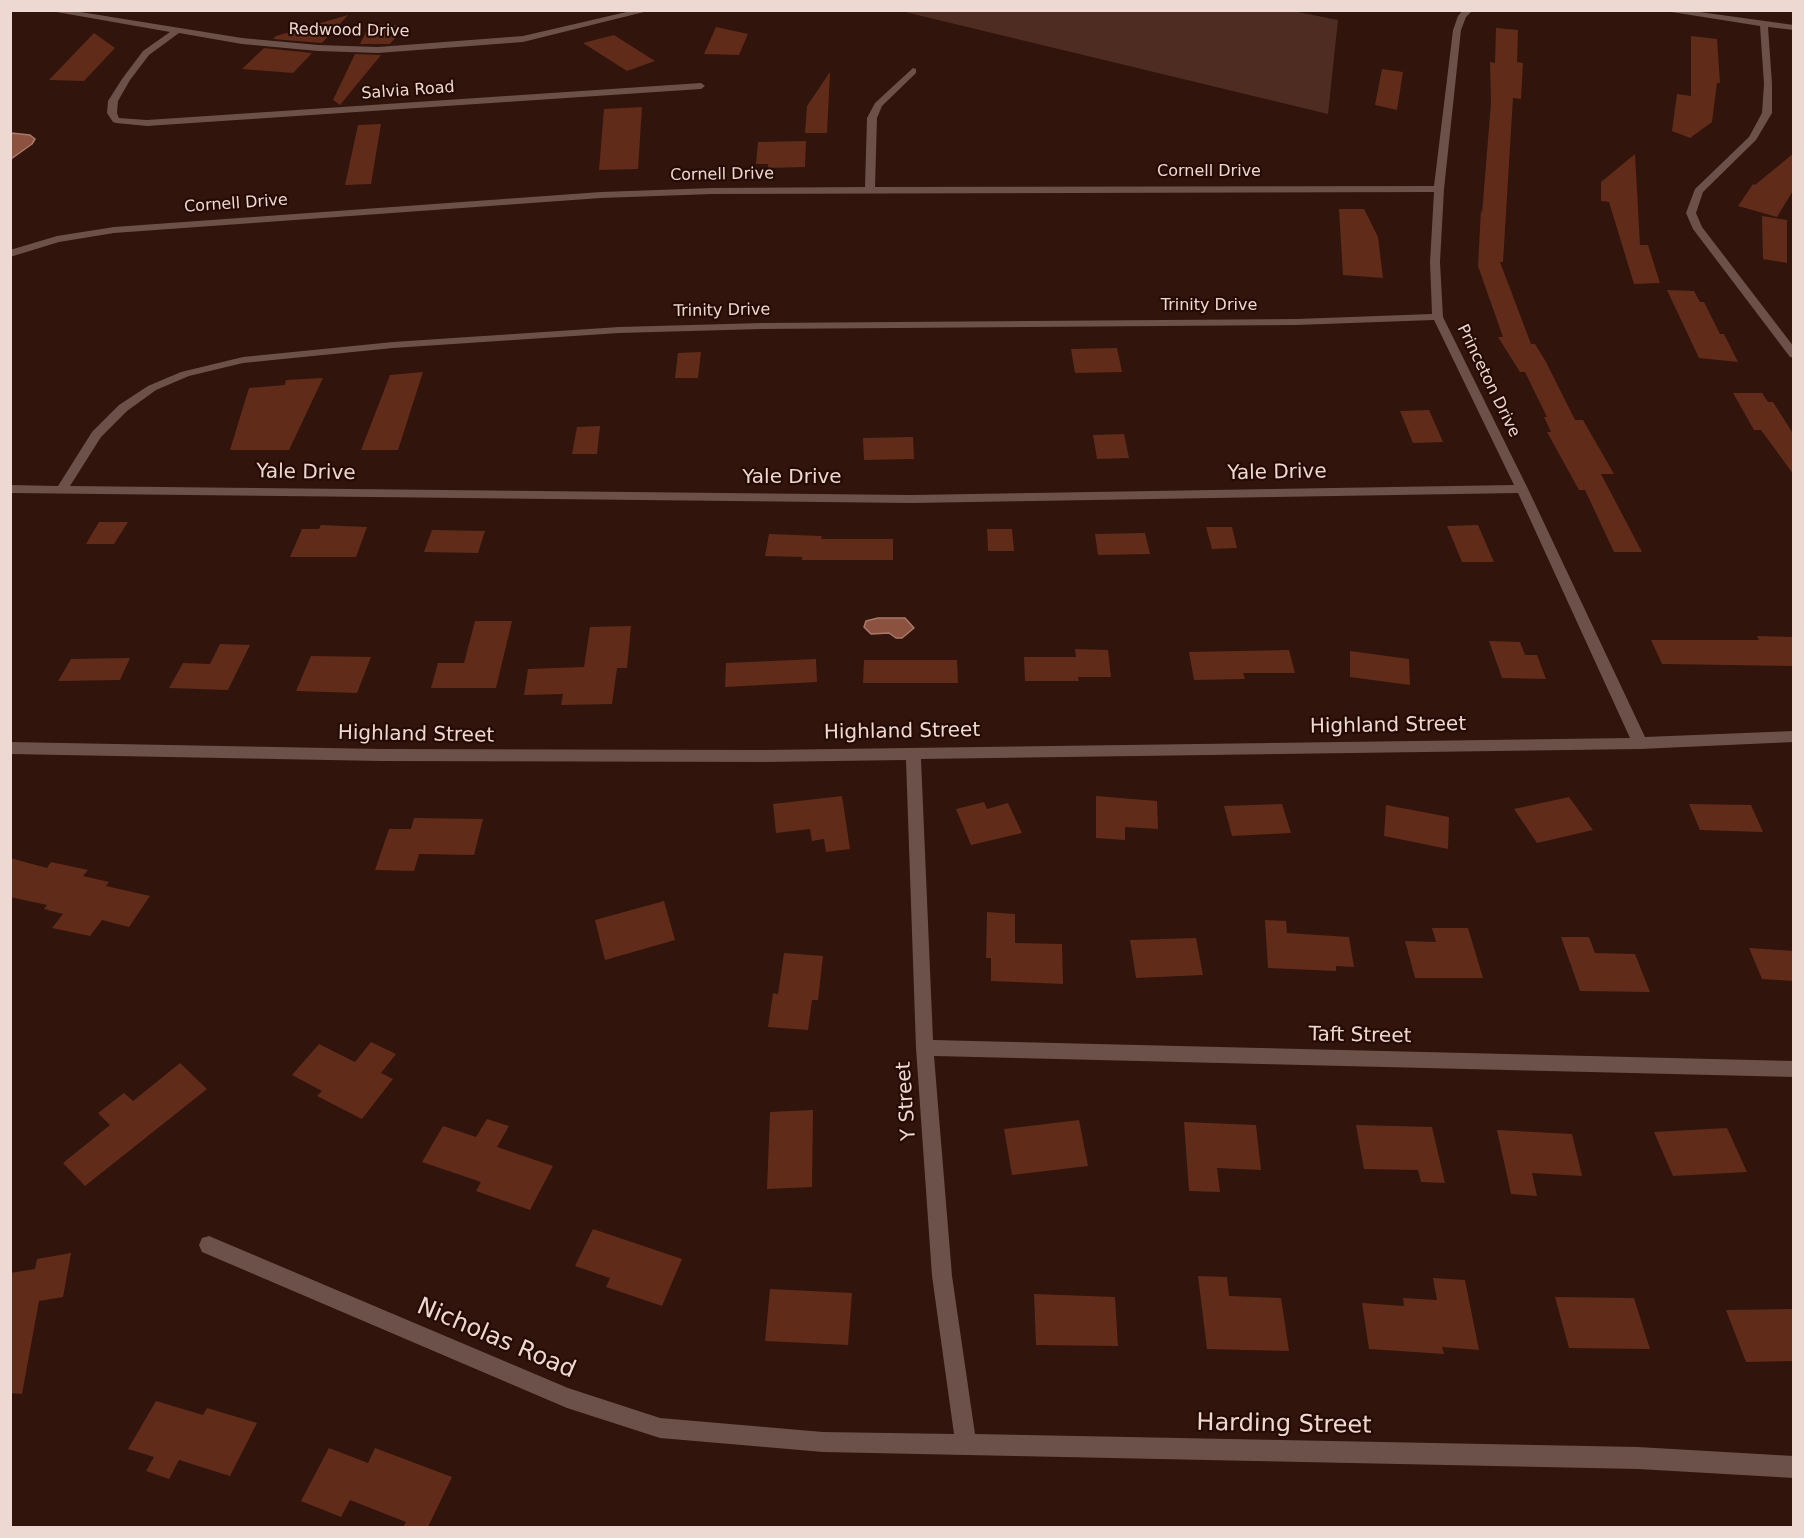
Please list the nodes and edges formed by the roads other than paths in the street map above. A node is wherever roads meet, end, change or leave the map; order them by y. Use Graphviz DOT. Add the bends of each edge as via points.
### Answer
graph roads {
  1 [pos="49,10"];
  2 [pos="648,10"];
  3 [pos="1469,10"];
  4 [pos="1663,10"];
  5 [pos="1764,24"];
  6 [pos="1794,28"];
  7 [pos="177,31"];
  8 [pos="913,71"];
  9 [pos="701,86"];
  10 [pos="1439,189"];
  11 [pos="870,190"];
  12 [pos="10,254"];
  13 [pos="1438,317"];
  14 [pos="1794,355"];
  15 [pos="10,489"];
  16 [pos="1522,489"];
  17 [pos="61,490"];
  18 [pos="1794,736"];
  19 [pos="1640,743"];
  20 [pos="10,748"];
  21 [pos="913,753"];
  22 [pos="925,1048"];
  23 [pos="1794,1069"];
  24 [pos="209,1245"];
  25 [pos="773,1438"];
  26 [pos="966,1444"];
  27 [pos="1794,1467"];
  1 -- 7 [label="street, Redwood Drive"];
  2 -- 7 [label="street, Redwood Drive" via="523,39 398,49 318,48"];
  3 -- 10 [label="street, Princeton Drive" via="1457,30"];
  4 -- 5 [label="street"];
  5 -- 6 [label="street"];
  5 -- 14 [label="street" via="1767,113 1753,138 1698,191 1691,213 1696,227"];
  7 -- 9 [label="street, Salvia Road" via="146,53 126,80 114,101 112,113 117,120 147,123"];
  8 -- 11 [label="street" via="878,105 872,118"];
  10 -- 11 [label="street, Cornell Drive"];
  10 -- 13 [label="street, Princeton Drive" via="1435,261"];
  11 -- 12 [label="street, Cornell Drive" via="592,195 165,226 70,236"];
  13 -- 16 [label="street, Princeton Drive"];
  13 -- 17 [label="street, Trinity Drive" via="619,330 400,344 243,360 185,374 152,388 123,408 96,435"];
  15 -- 17 [label="street"];
  16 -- 17 [label="street, Yale Drive" via="911,499"];
  16 -- 19 [label="street, Princeton Drive"];
  18 -- 19 [label="street, Highland Street"];
  19 -- 21 [label="street, Highland Street"];
  20 -- 21 [label="street, Highland Street" via="549,757"];
  21 -- 22 [label="street, Y Street"];
  22 -- 23 [label="street, Taft Street"];
  22 -- 26 [label="street, Y Street" via="942,1276"];
  24 -- 25 [label="street, Nicholas Road" via="567,1398 660,1428"];
  25 -- 26 [label="street, Harding Street"];
  26 -- 27 [label="street, Harding Street" via="1638,1458"];
}
